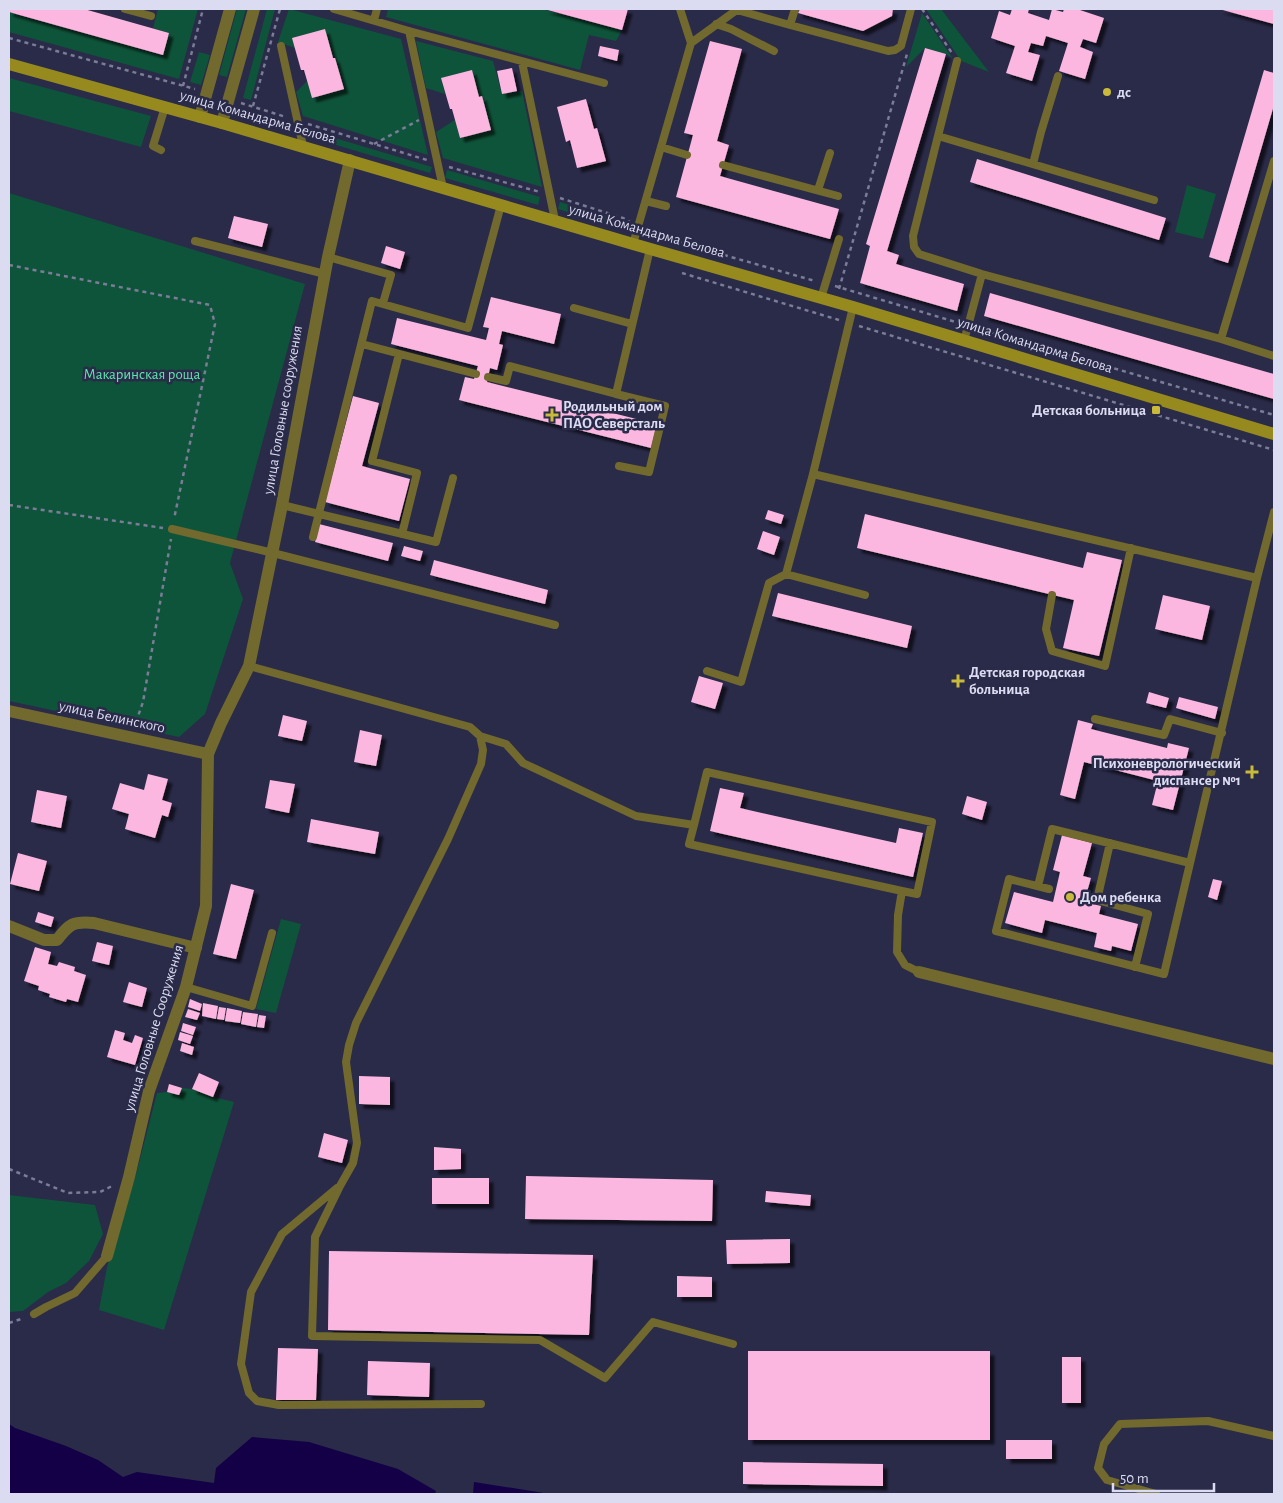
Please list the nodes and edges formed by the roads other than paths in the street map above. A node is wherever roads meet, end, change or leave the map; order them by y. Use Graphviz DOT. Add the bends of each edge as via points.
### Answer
graph roads {
  1 [pos="125,9"];
  2 [pos="230,9"];
  3 [pos="254,9"];
  4 [pos="334,9"];
  5 [pos="377,9"];
  6 [pos="680,9"];
  7 [pos="737,9"];
  8 [pos="795,9"];
  9 [pos="911,9"];
  10 [pos="134,10"];
  11 [pos="151,16"];
  12 [pos="374,20"];
  13 [pos="716,24"];
  14 [pos="790,25"];
  15 [pos="409,31"];
  16 [pos="691,43"];
  17 [pos="281,46"];
  18 [pos="774,51"];
  19 [pos="957,60"];
  20 [pos="522,62"];
  21 [pos="9,64"];
  22 [pos="1058,76"];
  23 [pos="604,83"];
  24 [pos="166,107"];
  25 [pos="200,117"];
  26 [pos="222,123"];
  27 [pos="938,136"];
  28 [pos="303,146"];
  29 [pos="661,147"];
  30 [pos="161,150"];
  31 [pos="830,153"];
  32 [pos="687,155"];
  33 [pos="350,160"];
  34 [pos="1274,161"];
  35 [pos="723,164"];
  36 [pos="1033,164"];
  37 [pos="443,188"];
  38 [pos="818,190"];
  39 [pos="838,196"];
  40 [pos="1154,200"];
  41 [pos="646,201"];
  42 [pos="501,205"];
  43 [pos="666,206"];
  44 [pos="555,220"];
  45 [pos="839,239"];
  46 [pos="195,241"];
  47 [pos="633,244"];
  48 [pos="650,249"];
  49 [pos="328,257"];
  50 [pos="325,274"];
  51 [pos="982,274"];
  52 [pos="821,298"];
  53 [pos="382,303"];
  54 [pos="853,307"];
  55 [pos="574,308"];
  56 [pos="632,324"];
  57 [pos="1221,339"];
  58 [pos="964,341"];
  59 [pos="362,344"];
  60 [pos="399,354"];
  61 [pos="1274,356"];
  62 [pos="476,374"];
  63 [pos="488,377"];
  64 [pos="616,394"];
  65 [pos="1274,434"];
  66 [pos="619,466"];
  67 [pos="813,474"];
  68 [pos="452,478"];
  69 [pos="282,505"];
  70 [pos="1274,512"];
  71 [pos="318,513"];
  72 [pos="172,529"];
  73 [pos="402,534"];
  74 [pos="312,536"];
  75 [pos="1131,548"];
  76 [pos="273,553"];
  77 [pos="786,574"];
  78 [pos="1257,578"];
  79 [pos="865,595"];
  80 [pos="1052,595"];
  81 [pos="555,625"];
  82 [pos="250,666"];
  83 [pos="707,671"];
  84 [pos="9,712"];
  85 [pos="1095,719"];
  86 [pos="1222,733"];
  87 [pos="480,736"];
  88 [pos="208,754"];
  89 [pos="694,825"];
  90 [pos="1110,843"];
  91 [pos="1190,863"];
  92 [pos="1038,886"];
  93 [pos="1049,889"];
  94 [pos="902,891"];
  95 [pos="9,926"];
  96 [pos="272,932"];
  97 [pos="196,948"];
  98 [pos="1134,967"];
  99 [pos="919,972"];
  100 [pos="186,987"];
  101 [pos="1274,1058"];
  102 [pos="340,1186"];
  103 [pos="107,1256"];
  104 [pos="34,1314"];
  105 [pos="733,1344"];
  106 [pos="481,1404"];
  107 [pos="1274,1436"];
  108 [pos="1156,1494"];
  1 -- 10 [label="lane"];
  2 -- 25 [label="street"];
  3 -- 26 [label="street"];
  4 -- 12 [label="lane"];
  5 -- 12 [label="lane"];
  6 -- 16 [label="lane"];
  7 -- 13 [label="lane"];
  7 -- 14 [label="lane"];
  8 -- 14 [label="lane"];
  9 -- 14 [label="lane" via="900,46 888,51"];
  10 -- 11 [label="lane"];
  12 -- 15 [label="lane"];
  13 -- 16 [label="lane"];
  13 -- 18 [label="lane"];
  15 -- 20 [label="lane"];
  15 -- 37 [label="lane"];
  16 -- 29 [label="lane"];
  17 -- 28 [label="lane"];
  19 -- 27 [label="lane"];
  20 -- 23 [label="lane"];
  20 -- 44 [label="lane"];
  21 -- 24 [label="main road, улица Командарма Белова"];
  22 -- 36 [label="lane"];
  24 -- 25 [label="main road, улица Командарма Белова"];
  24 -- 30 [label="lane" via="154,146"];
  25 -- 26 [label="main road, улица Командарма Белова"];
  26 -- 28 [label="main road, улица Командарма Белова"];
  27 -- 36 [label="lane"];
  27 -- 51 [label="lane" via="913,236 914,246 919,254"];
  28 -- 33 [label="main road, улица Командарма Белова"];
  29 -- 32 [label="lane"];
  29 -- 41 [label="lane"];
  31 -- 38 [label="lane"];
  33 -- 37 [label="main road, улица Командарма Белова"];
  33 -- 49 [label="street, улица Головные сооружения"];
  34 -- 57 [label="lane"];
  35 -- 38 [label="lane"];
  36 -- 40 [label="lane"];
  37 -- 42 [label="main road, улица Командарма Белова"];
  38 -- 39 [label="lane"];
  41 -- 43 [label="lane"];
  41 -- 47 [label="lane"];
  42 -- 44 [label="main road, улица Командарма Белова"];
  42 -- 53 [label="lane" via="468,328"];
  44 -- 47 [label="main road, улица Командарма Белова"];
  45 -- 52 [label="lane"];
  46 -- 50 [label="lane"];
  47 -- 48 [label="main road, улица Командарма Белова"];
  48 -- 52 [label="main road, улица Командарма Белова"];
  48 -- 56 [label="lane"];
  49 -- 50 [label="street, улица Головные сооружения"];
  49 -- 53 [label="lane" via="391,275"];
  50 -- 69 [label="street, улица Головные сооружения"];
  51 -- 57 [label="lane"];
  51 -- 58 [label="lane"];
  52 -- 54 [label="main road, улица Командарма Белова"];
  53 -- 59 [label="lane" via="372,301"];
  54 -- 58 [label="main road, улица Командарма Белова"];
  54 -- 67 [label="lane"];
  55 -- 56 [label="lane"];
  56 -- 64 [label="lane"];
  57 -- 61 [label="lane"];
  58 -- 65 [label="main road, улица Командарма Белова"];
  59 -- 60 [label="lane"];
  59 -- 71 [label="lane"];
  60 -- 62 [label="lane"];
  60 -- 73 [label="lane" via="372,461 417,473"];
  63 -- 64 [label="lane" via="506,381 510,366"];
  64 -- 66 [label="lane" via="665,406 649,472"];
  67 -- 75 [label="lane"];
  67 -- 77 [label="lane"];
  68 -- 73 [label="lane" via="436,542"];
  69 -- 71 [label="lane"];
  69 -- 76 [label="street, улица Головные сооружения"];
  70 -- 78 [label="lane"];
  71 -- 73 [label="lane"];
  71 -- 74 [label="lane"];
  72 -- 76 [label="lane"];
  75 -- 78 [label="lane"];
  75 -- 80 [label="lane" via="1105,666 1052,651 1046,629"];
  76 -- 81 [label="lane"];
  76 -- 82 [label="street, улица Головные сооружения"];
  77 -- 79 [label="lane"];
  77 -- 83 [label="lane" via="769,583 741,682"];
  78 -- 86 [label="lane"];
  82 -- 87 [label="lane" via="470,727"];
  82 -- 88 [label="street, улица Головные Сооружения"];
  84 -- 88 [label="street, улица Белинского"];
  85 -- 86 [label="lane" via="1164,735 1170,719"];
  86 -- 91 [label="lane"];
  87 -- 89 [label="lane" via="506,744 523,763 636,816"];
  87 -- 102 [label="lane" via="481,764 356,1024 349,1045 346,1062 357,1144 353,1162"];
  88 -- 97 [label="street, улица Головные Сооружения" via="206,906"];
  89 -- 94 [label="lane" via="689,844"];
  89 -- 94 [label="lane" via="707,772 932,822 917,894"];
  90 -- 91 [label="lane"];
  90 -- 92 [label="lane" via="1052,829"];
  90 -- 98 [label="lane" via="1096,900 1148,914"];
  91 -- 98 [label="lane" via="1164,974"];
  92 -- 93 [label="lane"];
  92 -- 98 [label="lane" via="1009,879 996,931"];
  94 -- 99 [label="lane" via="897,952 905,965"];
  95 -- 97 [label="street" via="44,940 57,940 66,927 80,922 94,923"];
  96 -- 100 [label="lane" via="252,1006"];
  97 -- 100 [label="street, улица Головные Сооружения"];
  99 -- 101 [label="street"];
  100 -- 103 [label="street, улица Головные Сооружения" via="149,1091"];
  102 -- 105 [label="lane" via="315,1237 312,1336 540,1340 605,1378 653,1322"];
  102 -- 106 [label="lane" via="282,1234 251,1292 241,1364 249,1393 257,1401 280,1405"];
  103 -- 104 [label="lane" via="75,1294"];
  107 -- 108 [label="lane" via="1208,1421 1120,1424 1104,1444 1098,1468 1107,1480"];
}
